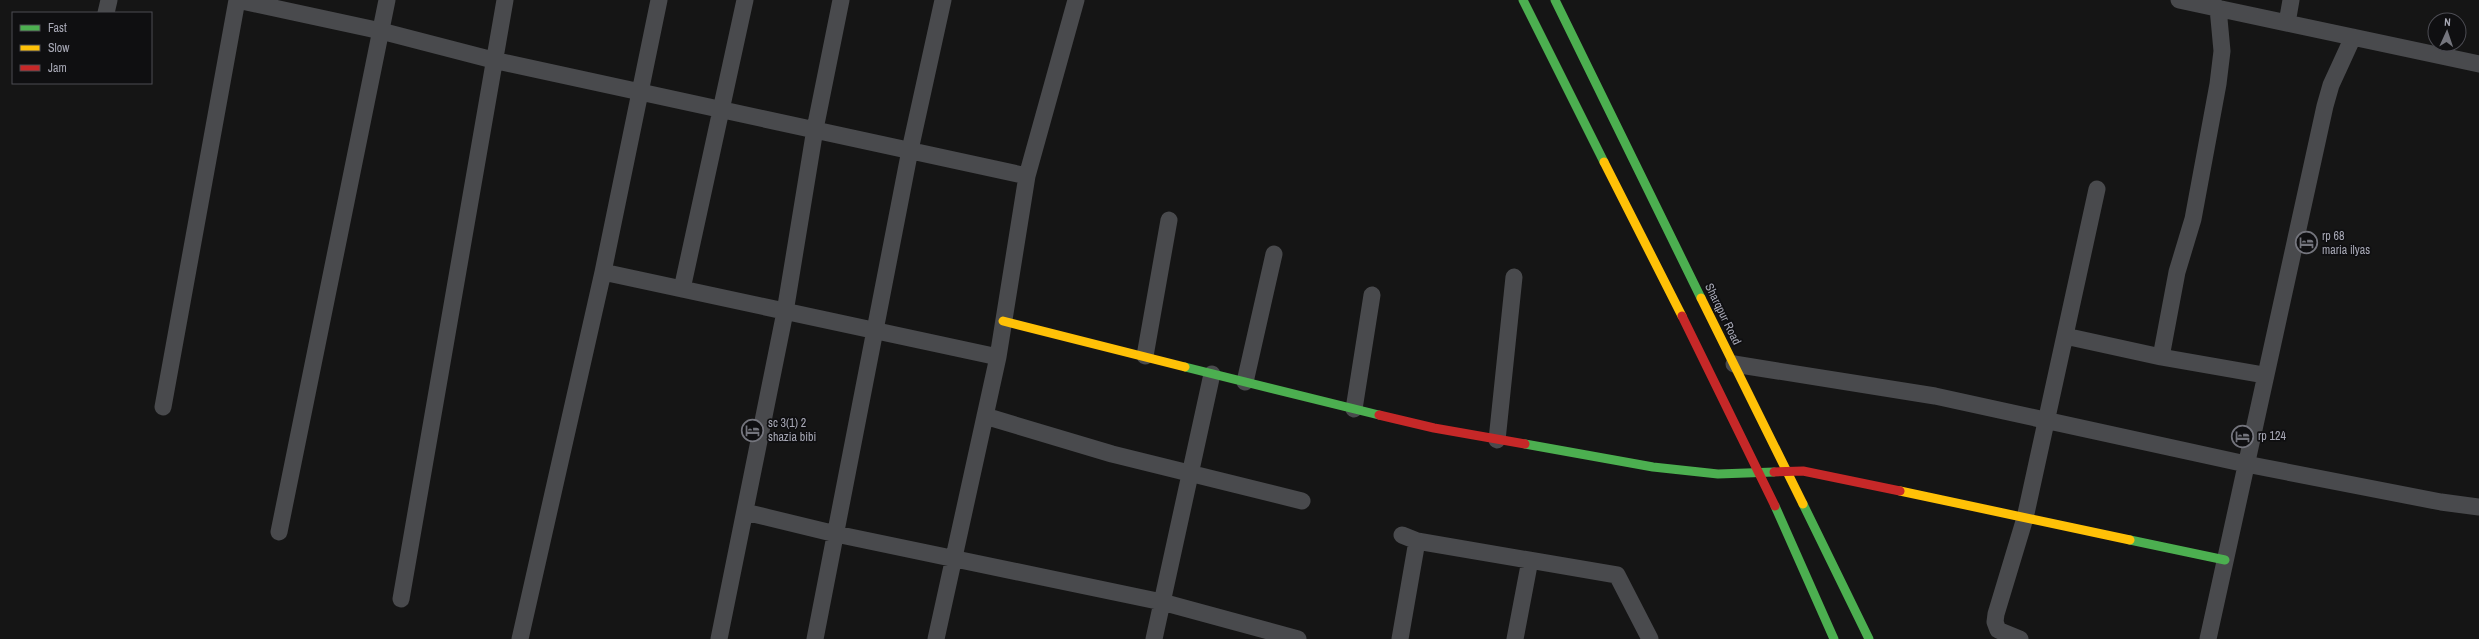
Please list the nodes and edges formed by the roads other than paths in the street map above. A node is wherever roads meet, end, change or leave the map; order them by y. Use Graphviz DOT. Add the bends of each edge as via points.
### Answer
graph roads {
  1 [pos="109,0"];
  2 [pos="237,0"];
  3 [pos="387,0"];
  4 [pos="505,0"];
  5 [pos="659,0"];
  6 [pos="744,0"];
  7 [pos="842,0"];
  8 [pos="943,0"];
  9 [pos="1076,0"];
  10 [pos="1523,0"];
  11 [pos="1555,0"];
  12 [pos="2179,0"];
  13 [pos="2291,0"];
  14 [pos="2218,8"];
  15 [pos="106,12"];
  16 [pos="2287,23"];
  17 [pos="381,31"];
  18 [pos="2353,37"];
  19 [pos="494,60"];
  20 [pos="2479,64"];
  21 [pos="640,90"];
  22 [pos="720,108"];
  23 [pos="815,129"];
  24 [pos="910,150"];
  25 [pos="1027,176"];
  26 [pos="2097,189"];
  27 [pos="1169,220"];
  28 [pos="1274,254"];
  29 [pos="603,272"];
  30 [pos="1514,278"];
  31 [pos="682,290"];
  32 [pos="1372,295"];
  33 [pos="784,312"];
  34 [pos="1004,320"];
  35 [pos="875,330"];
  36 [pos="2065,336"];
  37 [pos="1145,356"];
  38 [pos="998,357"];
  39 [pos="2161,357"];
  40 [pos="1734,364"];
  41 [pos="1212,374"];
  42 [pos="2264,375"];
  43 [pos="1246,382"];
  44 [pos="163,407"];
  45 [pos="1354,409"];
  46 [pos="985,416"];
  47 [pos="2046,421"];
  48 [pos="1498,440"];
  49 [pos="2246,464"];
  50 [pos="1787,471"];
  51 [pos="1190,472"];
  52 [pos="1760,473"];
  53 [pos="1302,501"];
  54 [pos="2479,507"];
  55 [pos="744,512"];
  56 [pos="2025,518"];
  57 [pos="279,532"];
  58 [pos="836,534"];
  59 [pos="955,559"];
  60 [pos="1530,560"];
  61 [pos="2225,560"];
  62 [pos="402,599"];
  63 [pos="1162,602"];
  64 [pos="520,639"];
  65 [pos="719,639"];
  66 [pos="815,639"];
  67 [pos="936,639"];
  68 [pos="1154,639"];
  69 [pos="1298,639"];
  70 [pos="1400,639"];
  71 [pos="1514,639"];
  72 [pos="1650,639"];
  73 [pos="1834,639"];
  74 [pos="1869,639"];
  75 [pos="2020,639"];
  76 [pos="2208,639"];
  1 -- 15 [label="street"];
  2 -- 17 [label="street"];
  2 -- 44 [label="street"];
  3 -- 17 [label="street"];
  4 -- 19 [label="street"];
  5 -- 21 [label="street"];
  6 -- 22 [label="street"];
  7 -- 23 [label="street"];
  8 -- 24 [label="street"];
  9 -- 25 [label="street"];
  10 -- 52 [label="main road"];
  11 -- 40 [label="main road, Sharqpur Road"];
  12 -- 14 [label="street"];
  13 -- 16 [label="street"];
  14 -- 16 [label="street"];
  14 -- 39 [label="street" via="2222,51 2218,84 2193,220 2177,272"];
  16 -- 18 [label="street"];
  17 -- 19 [label="street"];
  17 -- 57 [label="street"];
  18 -- 20 [label="street"];
  18 -- 42 [label="street" via="2331,85 2325,106"];
  19 -- 21 [label="street"];
  19 -- 62 [label="street"];
  21 -- 22 [label="street"];
  21 -- 29 [label="street"];
  22 -- 23 [label="street"];
  22 -- 31 [label="street"];
  23 -- 24 [label="street"];
  23 -- 33 [label="street"];
  24 -- 25 [label="street"];
  24 -- 35 [label="street"];
  25 -- 34 [label="street"];
  26 -- 36 [label="street"];
  27 -- 37 [label="street"];
  28 -- 43 [label="street"];
  29 -- 31 [label="street"];
  29 -- 64 [label="street"];
  30 -- 48 [label="street"];
  31 -- 33 [label="street"];
  32 -- 45 [label="street"];
  33 -- 35 [label="street"];
  33 -- 55 [label="street"];
  34 -- 37 [label="main road"];
  34 -- 38 [label="street"];
  35 -- 38 [label="street"];
  35 -- 58 [label="street"];
  36 -- 39 [label="street"];
  36 -- 47 [label="street"];
  37 -- 41 [label="main road"];
  38 -- 46 [label="street"];
  39 -- 42 [label="street"];
  40 -- 47 [label="street" via="1935,396"];
  40 -- 50 [label="main road, Sharqpur Road"];
  41 -- 43 [label="main road"];
  41 -- 51 [label="street"];
  42 -- 49 [label="street"];
  43 -- 45 [label="main road"];
  45 -- 48 [label="main road"];
  46 -- 51 [label="street" via="1112,454"];
  46 -- 59 [label="street"];
  47 -- 49 [label="street"];
  47 -- 56 [label="street"];
  48 -- 52 [label="main road" via="1653,467 1718,474"];
  49 -- 54 [label="street"];
  49 -- 61 [label="street"];
  50 -- 52 [label="main road"];
  50 -- 56 [label="main road" via="1808,472"];
  50 -- 74 [label="main road, Sharqpur Road"];
  51 -- 53 [label="street"];
  51 -- 63 [label="street"];
  52 -- 73 [label="main road"];
  55 -- 58 [label="street"];
  55 -- 65 [label="street"];
  56 -- 61 [label="main road"];
  56 -- 75 [label="street" via="1995,622 1998,630"];
  58 -- 59 [label="street"];
  58 -- 66 [label="street"];
  59 -- 63 [label="street"];
  59 -- 67 [label="street"];
  60 -- 70 [label="street" via="1409,538"];
  60 -- 71 [label="street"];
  60 -- 72 [label="street" via="1617,575"];
  61 -- 76 [label="street"];
  63 -- 68 [label="street"];
  63 -- 69 [label="street"];
}
